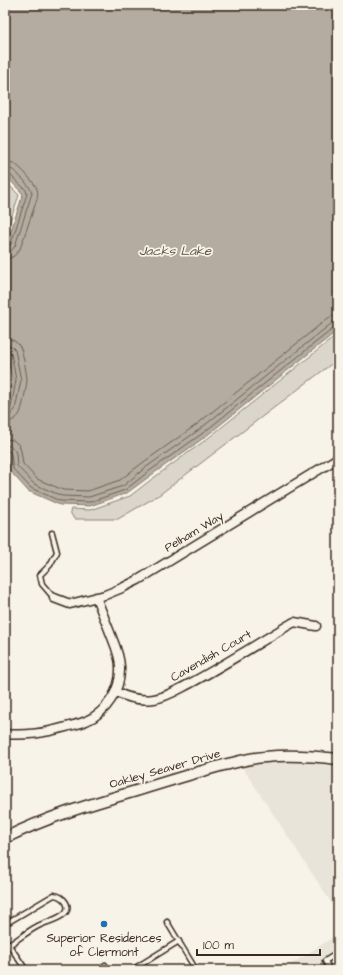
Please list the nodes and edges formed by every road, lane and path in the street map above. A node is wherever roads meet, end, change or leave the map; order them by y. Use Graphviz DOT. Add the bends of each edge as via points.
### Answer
graph roads {
  1 [pos="338,458"];
  2 [pos="52,533"];
  3 [pos="54,598"];
  4 [pos="96,598"];
  5 [pos="316,626"];
  6 [pos="116,692"];
  7 [pos="5,734"];
  8 [pos="338,759"];
  9 [pos="5,838"];
  10 [pos="167,922"];
  11 [pos="5,924"];
  12 [pos="5,938"];
  13 [pos="178,941"];
  14 [pos="9,945"];
  15 [pos="338,953"];
  16 [pos="105,965"];
  17 [pos="26,970"];
  18 [pos="108,970"];
  19 [pos="132,970"];
  20 [pos="196,970"];
  21 [pos="330,970"];
  1 -- 4 [label="street, Pelham Way" via="138,580"];
  2 -- 3 [label="lane" via="57,552 40,576 42,584"];
  3 -- 4 [label="street, Pelham Way" via="70,604"];
  4 -- 6 [label="street" via="118,654 120,676"];
  5 -- 6 [label="street, Cavendish Court" via="294,622 166,696 144,700"];
  6 -- 7 [label="street" via="104,709 80,723 47,732"];
  8 -- 9 [label="street, Oakley Seaver Drive" via="290,755 246,760 208,769 67,812"];
  10 -- 13 [label="lane"];
  11 -- 14 [label="lane" via="54,895 61,897 67,906 63,915 37,926"];
  12 -- 14 [label="lane"];
  13 -- 19 [label="lane"];
  13 -- 20 [label="lane"];
  14 -- 17 [label="lane"];
  15 -- 21 [label="lane" via="325,962"];
  16 -- 18 [label="lane"];
}
